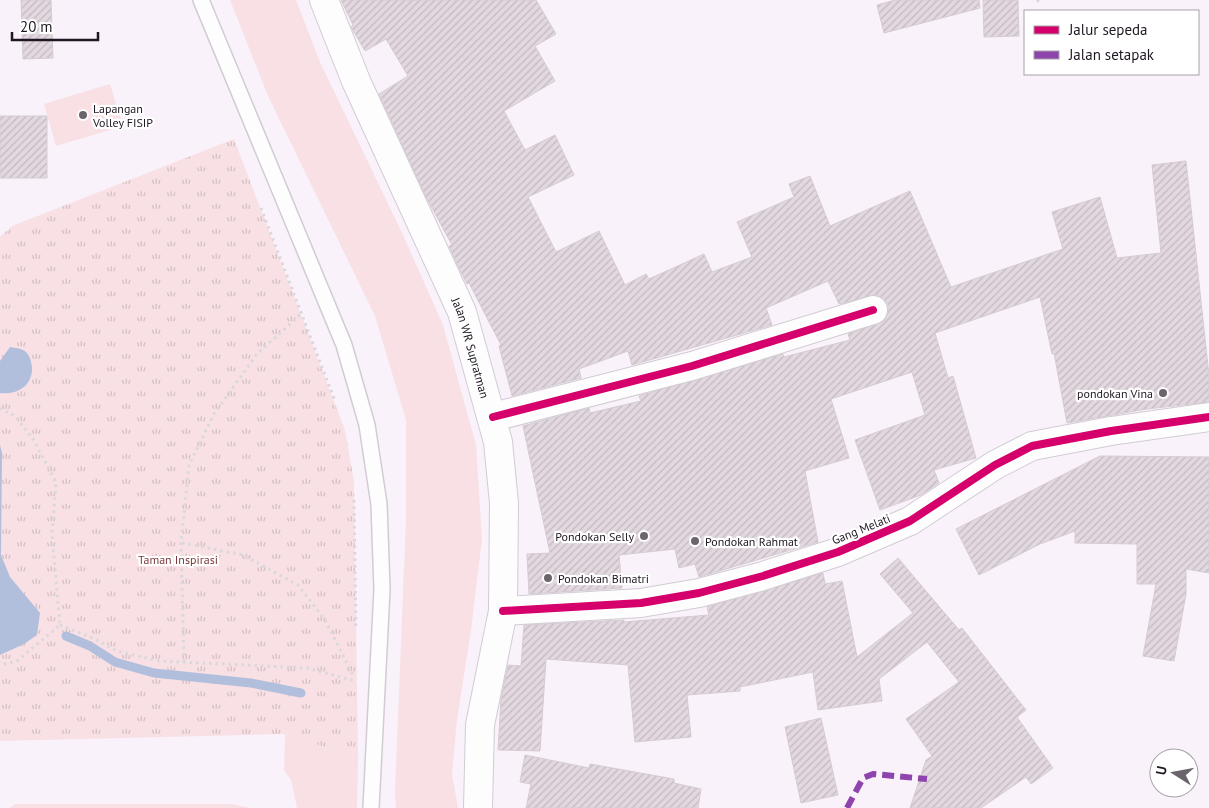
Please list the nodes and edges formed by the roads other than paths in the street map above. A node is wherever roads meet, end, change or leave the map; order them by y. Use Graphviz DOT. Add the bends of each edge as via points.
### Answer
graph roads {
  1 [pos="201,0"];
  2 [pos="324,0"];
  3 [pos="873,310"];
  4 [pos="493,417"];
  5 [pos="1209,417"];
  6 [pos="503,611"];
  7 [pos="371,808"];
  8 [pos="478,808"];
  1 -- 7 [label="lane" via="344,345 367,425 374,466 382,589"];
  2 -- 4 [label="main road, Jalan WR Supratman" via="356,81 462,312"];
  3 -- 4 [label="main road" via="692,366"];
  4 -- 6 [label="main road, Jalan WR Supratman" via="504,503"];
  5 -- 6 [label="main road, Gang Melati" via="1032,446 995,465 910,522 838,552 699,593 641,603"];
  6 -- 8 [label="main road, Jalan WR Supratman" via="480,725"];
}
